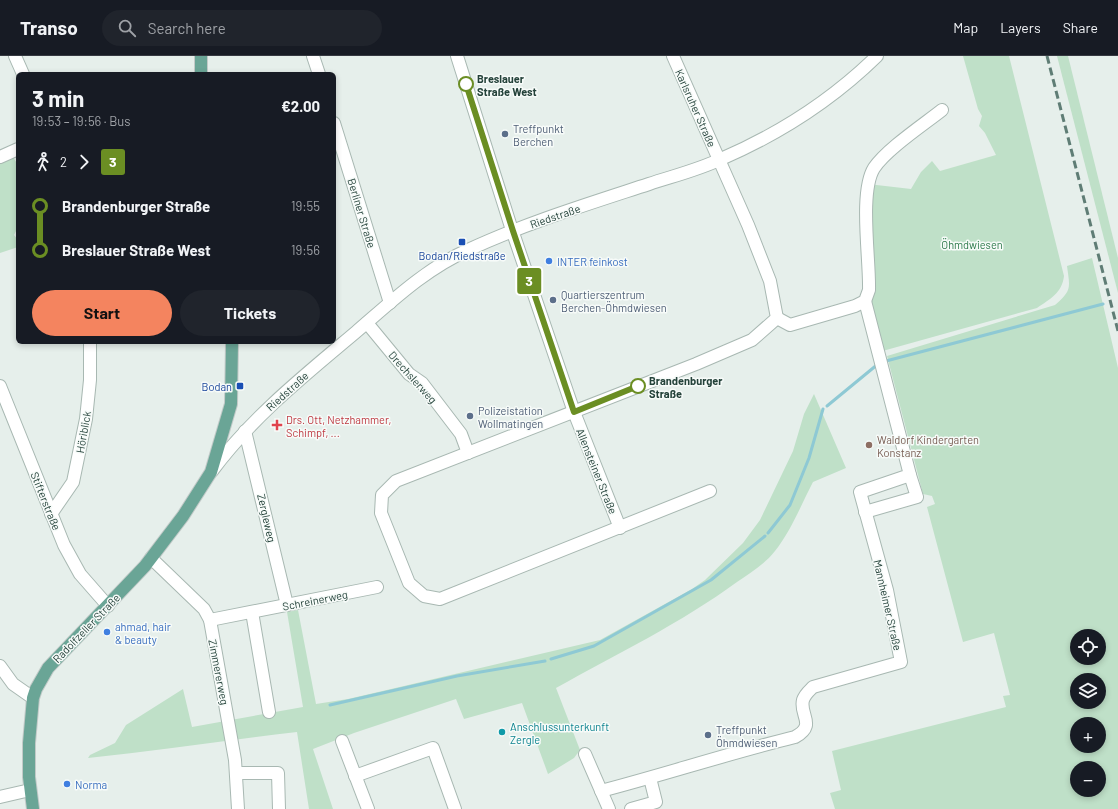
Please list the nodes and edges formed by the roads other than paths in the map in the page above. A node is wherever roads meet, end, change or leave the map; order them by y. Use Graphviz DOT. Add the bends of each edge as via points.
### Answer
graph roads {
  1 [pos="15,56"];
  2 [pos="201,56"];
  3 [pos="313,56"];
  4 [pos="457,56"];
  5 [pos="673,56"];
  6 [pos="877,56"];
  7 [pos="22,72"];
  8 [pos="201,72"];
  9 [pos="318,72"];
  10 [pos="942,110"];
  11 [pos="336,129"];
  12 [pos="16,150"];
  13 [pos="0,157"];
  14 [pos="720,160"];
  15 [pos="513,231"];
  16 [pos="865,301"];
  17 [pos="390,302"];
  18 [pos="777,318"];
  19 [pos="367,322"];
  20 [pos="90,344"];
  21 [pos="232,344"];
  22 [pos="0,386"];
  23 [pos="574,412"];
  24 [pos="245,431"];
  25 [pos="468,453"];
  26 [pos="211,472"];
  27 [pos="910,475"];
  28 [pos="710,491"];
  29 [pos="865,512"];
  30 [pos="51,514"];
  31 [pos="620,528"];
  32 [pos="152,558"];
  33 [pos="377,588"];
  34 [pos="287,605"];
  35 [pos="108,606"];
  36 [pos="252,612"];
  37 [pos="210,620"];
  38 [pos="0,666"];
  39 [pos="33,698"];
  40 [pos="269,712"];
  41 [pos="342,741"];
  42 [pos="585,754"];
  43 [pos="236,773"];
  44 [pos="355,776"];
  45 [pos="650,778"];
  46 [pos="30,790"];
  47 [pos="601,791"];
  48 [pos="0,797"];
  49 [pos="33,809"];
  50 [pos="238,809"];
  51 [pos="279,809"];
  52 [pos="368,809"];
  53 [pos="455,809"];
  54 [pos="608,809"];
  55 [pos="631,809"];
  1 -- 7 [label="street"];
  2 -- 8 [label="main road"];
  3 -- 9 [label="street"];
  4 -- 15 [label="street, Allensteiner Straße"];
  5 -- 14 [label="street, Karlsruher Straße"];
  6 -- 14 [label="street, Riedstraße" via="830,97 799,119"];
  10 -- 16 [label="street" via="889,152 871,175 867,210 869,290"];
  11 -- 17 [label="street, Berliner Straße"];
  12 -- 13 [label="street"];
  14 -- 15 [label="street, Riedstraße"];
  14 -- 18 [label="street" via="770,281"];
  15 -- 17 [label="street, Riedstraße" via="446,262"];
  15 -- 23 [label="street, Allensteiner Straße"];
  16 -- 18 [label="street" via="790,325"];
  16 -- 27 [label="street"];
  17 -- 19 [label="street, Riedstraße"];
  18 -- 23 [label="street" via="752,340"];
  19 -- 24 [label="street, Riedstraße"];
  19 -- 25 [label="street, Drechslerweg" via="409,374 422,383 461,434"];
  20 -- 30 [label="street, Höriblick" via="86,420 73,482"];
  21 -- 26 [label="main road, Radolfzeller Straße" via="231,404"];
  22 -- 30 [label="street, Stifterstraße"];
  23 -- 25 [label="street"];
  23 -- 31 [label="street, Allensteiner Straße"];
  24 -- 26 [label="street, Riedstraße"];
  24 -- 34 [label="street, Zergleweg"];
  25 -- 31 [label="street" via="396,481 382,495 381,513 408,579 424,596 440,599"];
  26 -- 32 [label="main road, Radolfzeller Straße"];
  27 -- 29 [label="street, Mannheimer Straße" via="860,492"];
  27 -- 29 [label="street" via="916,497"];
  28 -- 31 [label="street"];
  29 -- 45 [label="street, Mannheimer Straße" via="887,590 901,662 813,687 806,693 802,702 805,728 795,737 734,752"];
  30 -- 35 [label="street, Stifterstraße" via="80,574"];
  32 -- 35 [label="main road, Radolfzeller Straße"];
  32 -- 37 [label="street, Zimmererweg" via="204,609"];
  33 -- 34 [label="street, Schreinerweg"];
  34 -- 36 [label="street, Schreinerweg"];
  35 -- 39 [label="main road, Radolfzeller Straße" via="48,668"];
  36 -- 37 [label="street, Schreinerweg"];
  36 -- 40 [label="street"];
  37 -- 43 [label="street, Zimmererweg"];
  38 -- 39 [label="street" via="13,684"];
  39 -- 46 [label="main road, Radolfzeller Straße" via="29,743"];
  41 -- 44 [label="street"];
  42 -- 47 [label="street"];
  43 -- 50 [label="street, Zimmererweg"];
  43 -- 51 [label="street" via="278,773"];
  44 -- 52 [label="street"];
  44 -- 53 [label="street" via="433,748"];
  45 -- 47 [label="street, Mannheimer Straße"];
  45 -- 55 [label="street" via="656,802"];
  46 -- 48 [label="street"];
  46 -- 49 [label="main road, Radolfzeller Straße"];
  47 -- 54 [label="street"];
}
